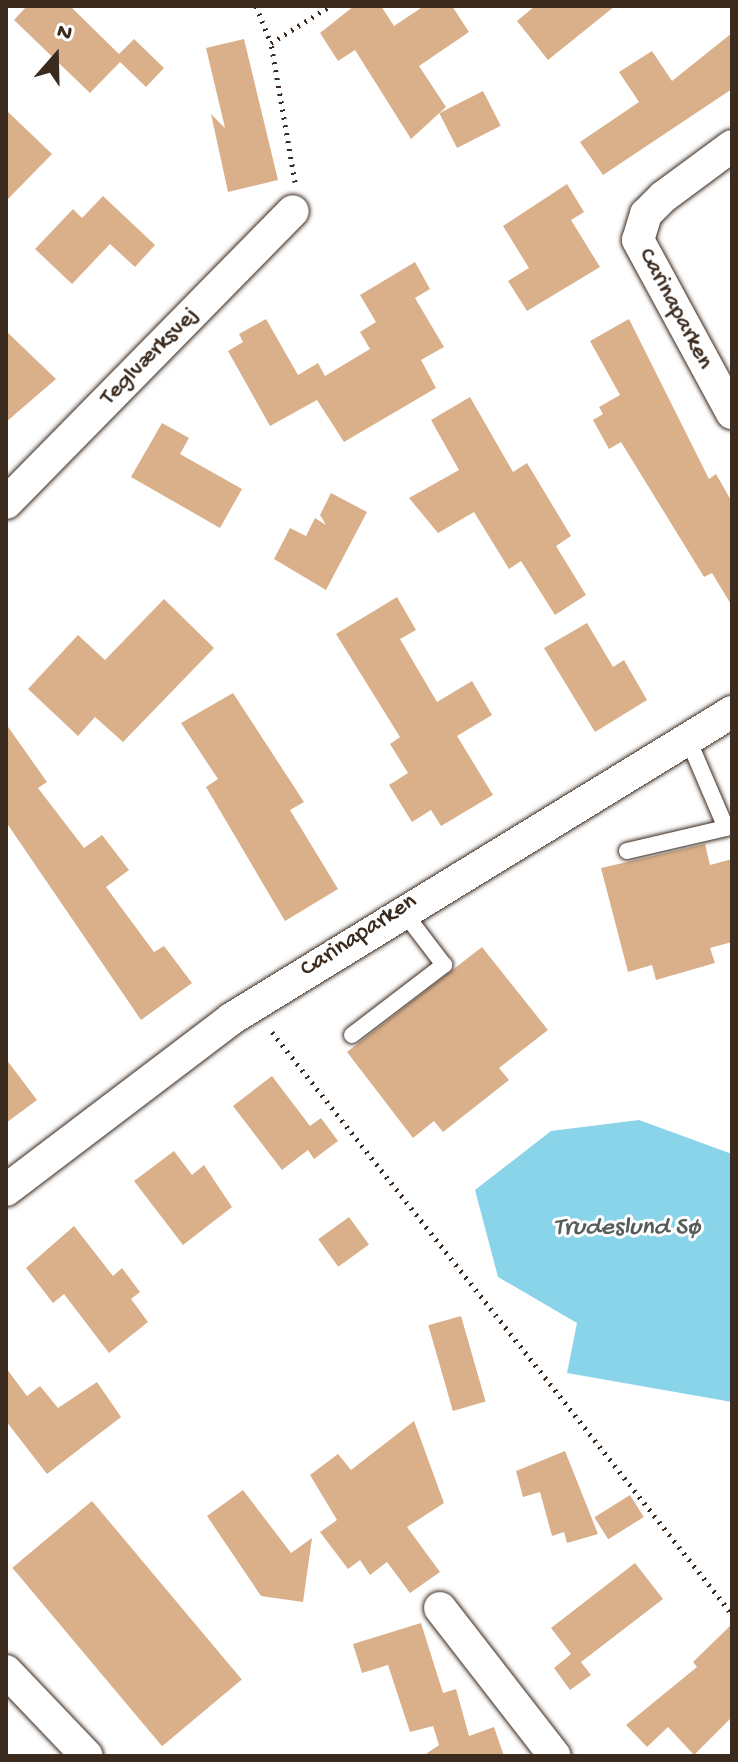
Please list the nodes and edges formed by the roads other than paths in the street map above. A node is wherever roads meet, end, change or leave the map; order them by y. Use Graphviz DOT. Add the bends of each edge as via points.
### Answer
graph roads {
  1 [pos="732,146"];
  2 [pos="293,211"];
  3 [pos="732,413"];
  4 [pos="6,503"];
  5 [pos="732,712"];
  6 [pos="688,739"];
  7 [pos="627,851"];
  8 [pos="401,908"];
  9 [pos="352,1035"];
  10 [pos="6,1190"];
  11 [pos="440,1608"];
  12 [pos="6,1671"];
  13 [pos="87,1756"];
  14 [pos="555,1756"];
  1 -- 3 [label="street, Carinaparken" via="646,214 638,240"];
  2 -- 4 [label="street, Teglværksvej"];
  5 -- 6 [label="street, Carinaparken"];
  6 -- 7 [label="lane" via="726,828"];
  6 -- 8 [label="street, Carinaparken"];
  8 -- 9 [label="lane" via="444,965"];
  8 -- 10 [label="street, Carinaparken" via="251,1006"];
  11 -- 14 [label="street"];
  12 -- 13 [label="street"];
}
